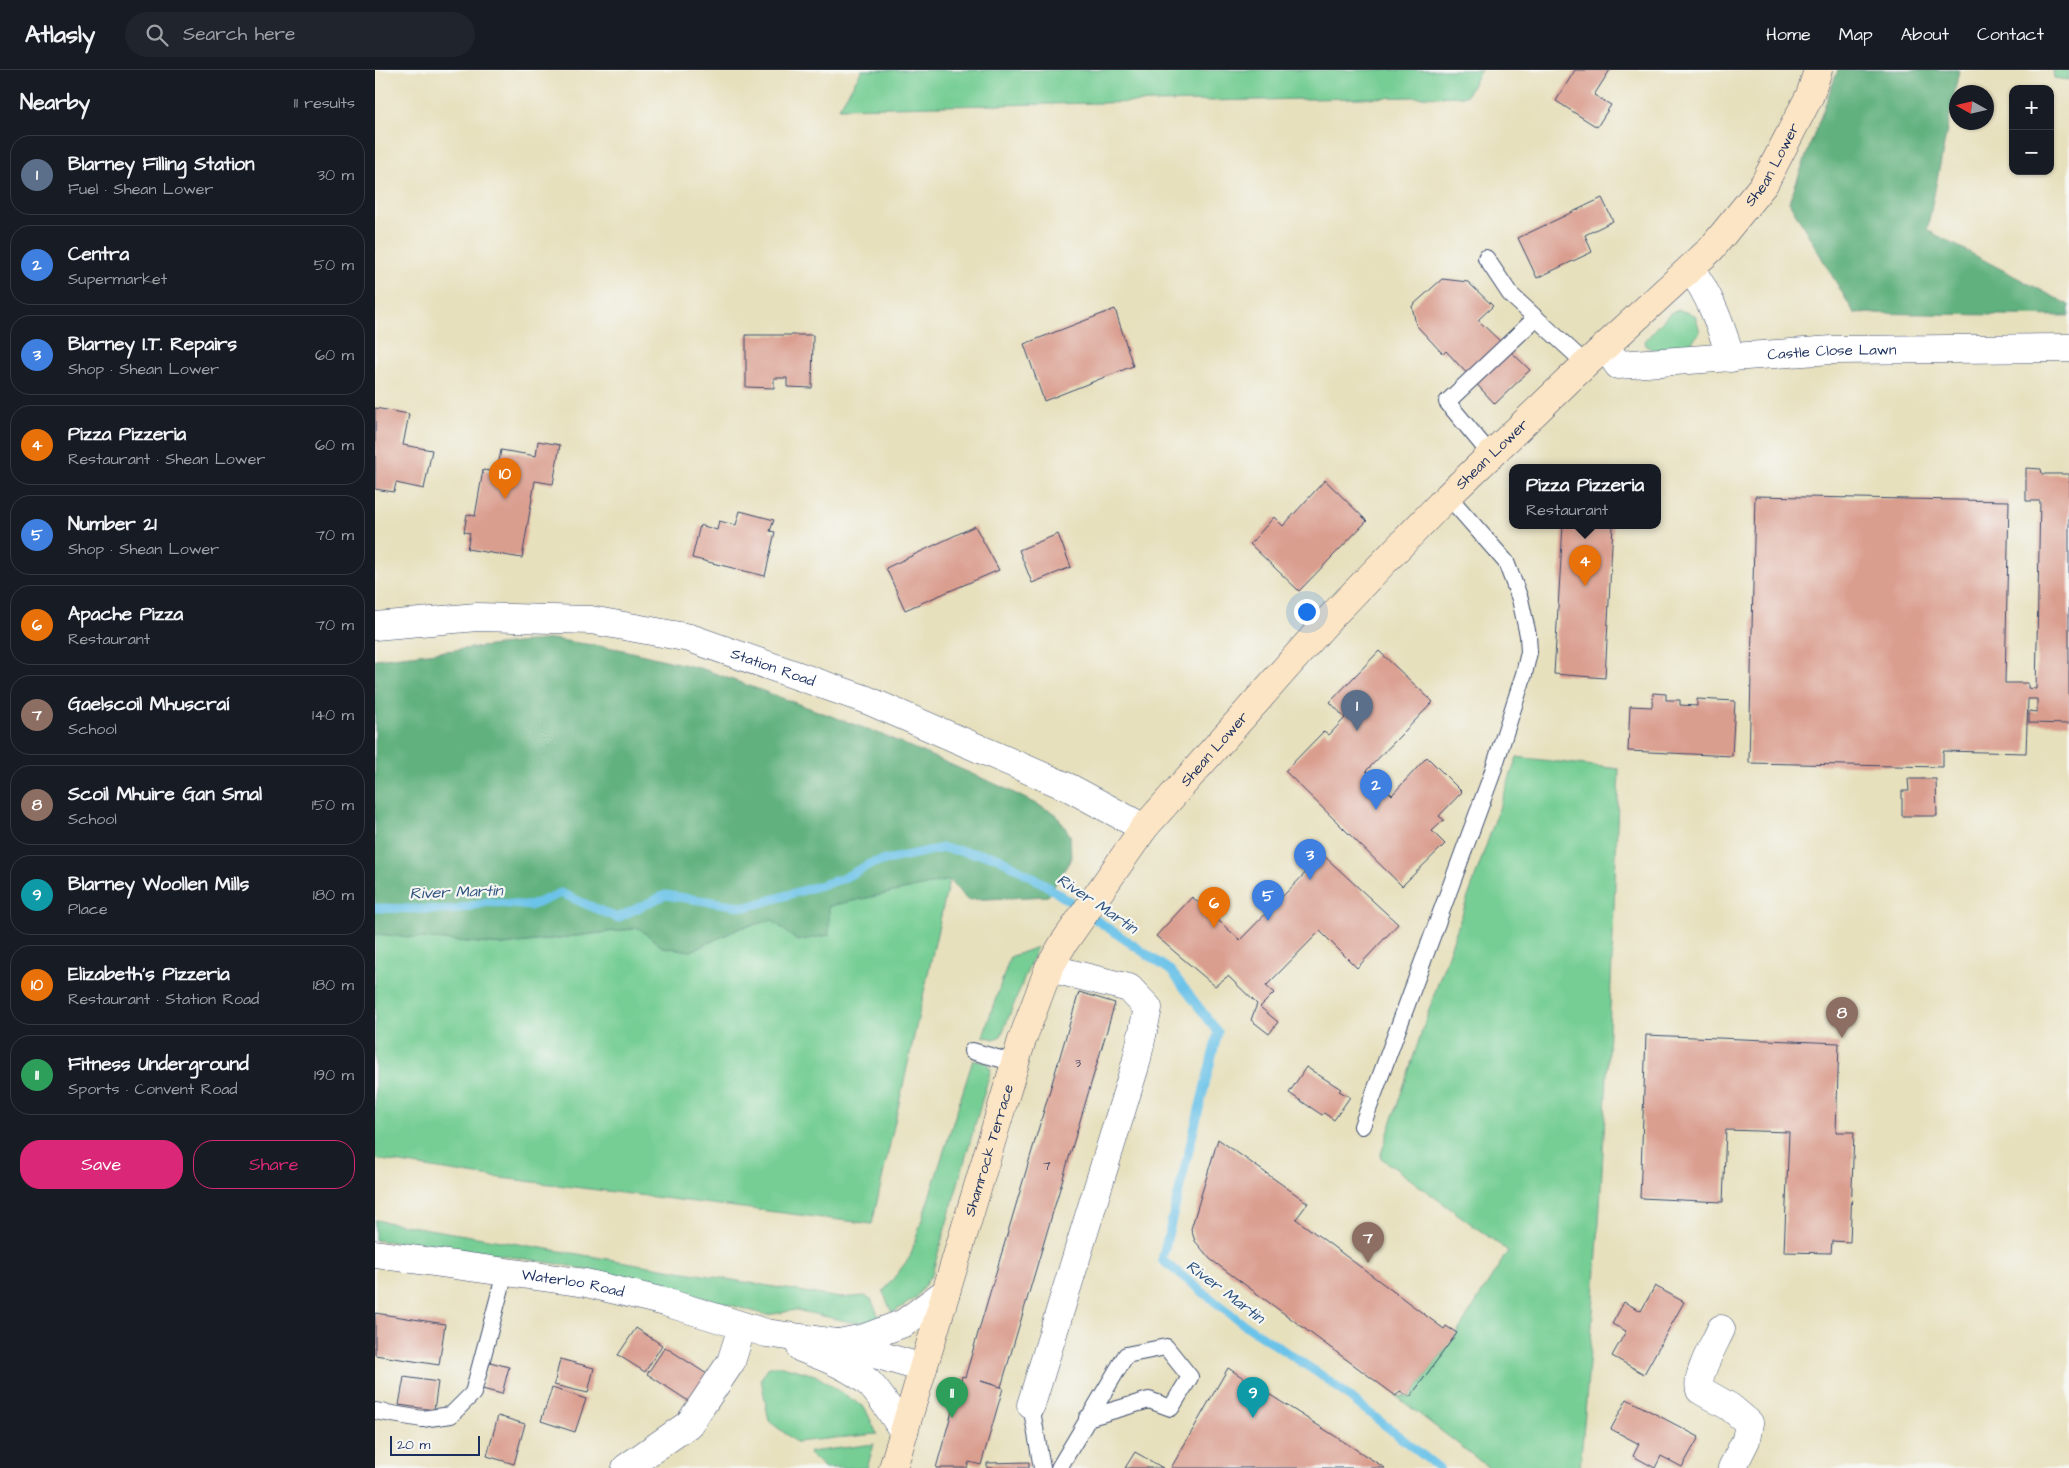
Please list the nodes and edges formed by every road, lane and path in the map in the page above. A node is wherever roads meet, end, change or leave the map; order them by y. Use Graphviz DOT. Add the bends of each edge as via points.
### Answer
graph roads {
  1 [pos="1819,70"];
  2 [pos="1486,258"];
  3 [pos="1690,269"];
  4 [pos="1536,318"];
  5 [pos="2069,348"];
  6 [pos="1596,355"];
  7 [pos="1731,358"];
  8 [pos="1491,455"];
  9 [pos="1448,496"];
  10 [pos="375,626"];
  11 [pos="1144,828"];
  12 [pos="1049,968"];
  13 [pos="972,1050"];
  14 [pos="1015,1063"];
  15 [pos="1362,1126"];
  16 [pos="375,1254"];
  17 [pos="505,1273"];
  18 [pos="946,1292"];
  19 [pos="1721,1329"];
  20 [pos="754,1330"];
  21 [pos="837,1343"];
  22 [pos="923,1368"];
  23 [pos="1031,1405"];
  24 [pos="375,1411"];
  25 [pos="1087,1418"];
  26 [pos="904,1432"];
  27 [pos="896,1466"];
  28 [pos="627,1468"];
  29 [pos="1042,1468"];
  30 [pos="1059,1468"];
  31 [pos="1732,1468"];
  1 -- 3 [label="main road, Shean Lower" via="1810,95 1764,184 1711,249"];
  2 -- 4 [label="lane" via="1510,294"];
  3 -- 6 [label="main road, Shean Lower"];
  3 -- 7 [label="street" via="1700,282"];
  4 -- 6 [label="lane"];
  4 -- 8 [label="lane" via="1447,402"];
  5 -- 7 [label="street, Castle Close Lawn" via="1832,350"];
  6 -- 7 [label="street, Castle Close Lawn" via="1618,366"];
  6 -- 8 [label="main road, Shean Lower"];
  8 -- 9 [label="main road, Shean Lower"];
  9 -- 11 [label="main road, Shean Lower" via="1331,617"];
  9 -- 15 [label="lane" via="1506,562 1520,599 1529,652 1525,674 1491,777"];
  10 -- 11 [label="street, Station Road" via="477,617 591,620 690,638 867,700 1070,788"];
  11 -- 12 [label="main road, Shamrock Terrace"];
  12 -- 14 [label="main road, Shamrock Terrace"];
  12 -- 23 [label="street" via="1129,988 1148,1008 1136,1063"];
  13 -- 14 [label="lane"];
  14 -- 18 [label="main road, Shamrock Terrace"];
  16 -- 17 [label="street, Waterloo Road"];
  17 -- 20 [label="street, Waterloo Road" via="585,1284 665,1302"];
  17 -- 24 [label="lane" via="473,1393 451,1415 422,1419"];
  18 -- 21 [label="street" via="903,1323 864,1338"];
  18 -- 22 [label="main road, Shamrock Terrace"];
  19 -- 31 [label="street" via="1699,1386 1700,1390 1730,1407 1749,1423 1746,1440"];
  20 -- 21 [label="street, Waterloo Road"];
  20 -- 26 [label="street, Waterloo Road" via="843,1366 869,1383"];
  20 -- 28 [label="street" via="689,1424"];
  21 -- 22 [label="street, Waterloo Road"];
  22 -- 26 [label="main road, Shamrock Terrace"];
  23 -- 29 [label="lane"];
  25 -- 25 [label="lane" via="1125,1355 1166,1347 1191,1377 1171,1408 1149,1400"];
  25 -- 30 [label="lane"];
  26 -- 27 [label="main road, Shamrock Terrace"];
}
